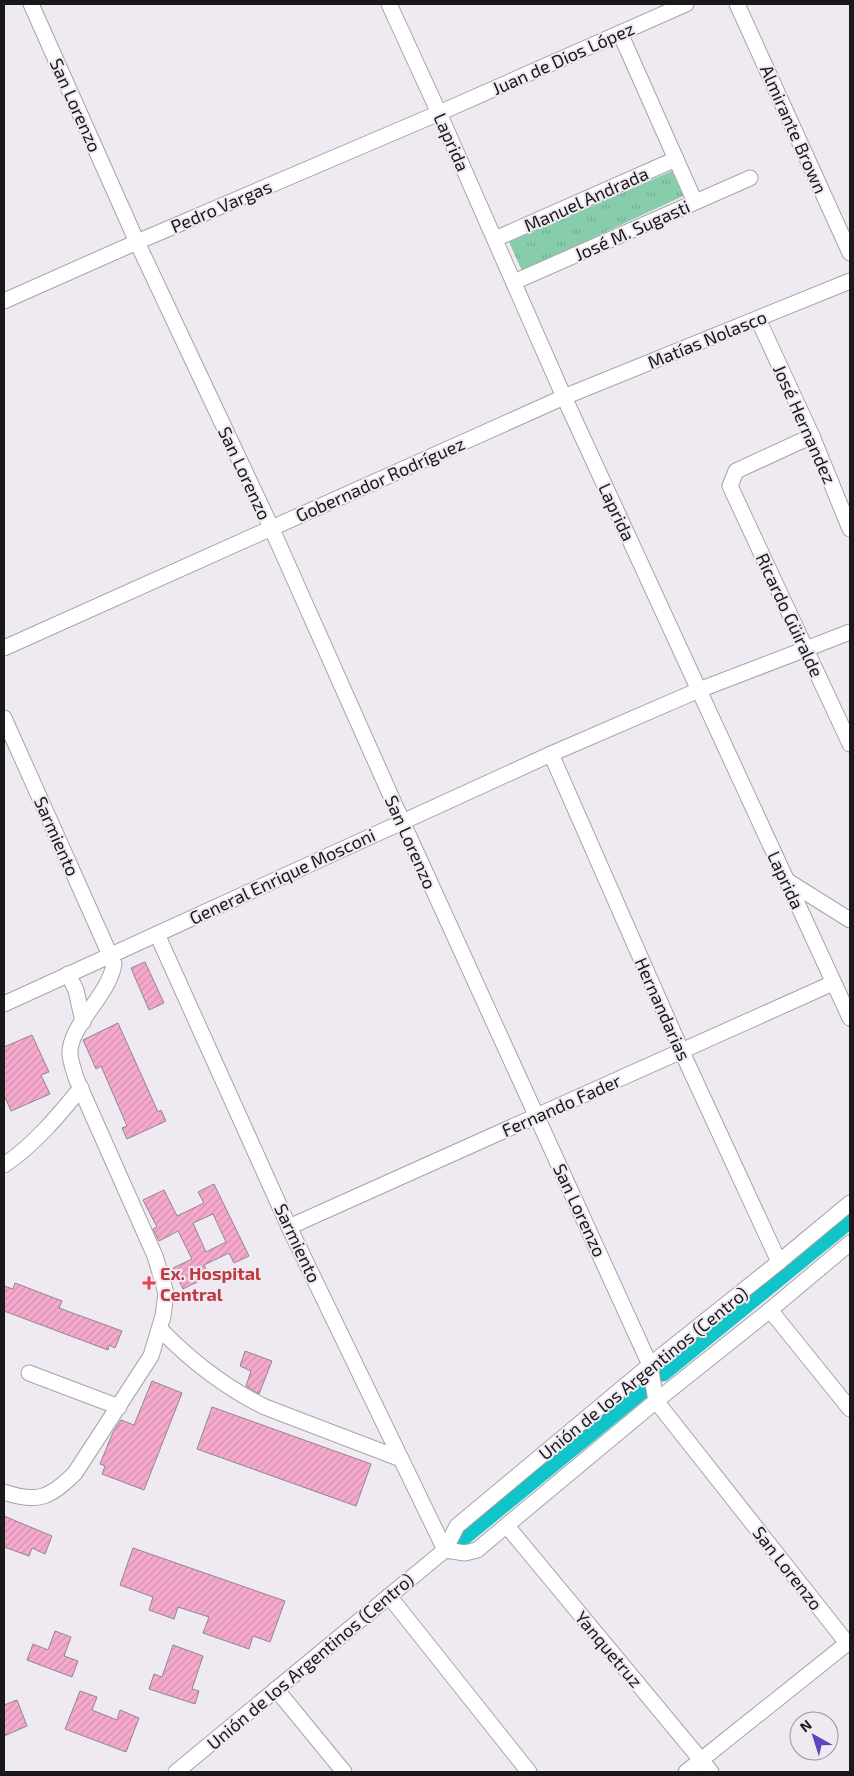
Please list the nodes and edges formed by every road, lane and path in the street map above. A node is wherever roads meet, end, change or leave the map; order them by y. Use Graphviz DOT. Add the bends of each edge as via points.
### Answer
graph roads {
  1 [pos="31,4"];
  2 [pos="389,4"];
  3 [pos="686,4"];
  4 [pos="737,4"];
  5 [pos="620,33"];
  6 [pos="439,113"];
  7 [pos="676,159"];
  8 [pos="750,178"];
  9 [pos="695,202"];
  10 [pos="495,239"];
  11 [pos="137,242"];
  12 [pos="850,253"];
  13 [pos="850,281"];
  14 [pos="514,282"];
  15 [pos="4,301"];
  16 [pos="758,319"];
  17 [pos="564,397"];
  18 [pos="812,436"];
  19 [pos="271,527"];
  20 [pos="850,529"];
  21 [pos="850,632"];
  22 [pos="4,648"];
  23 [pos="806,649"];
  24 [pos="699,690"];
  25 [pos="4,718"];
  26 [pos="850,744"];
  27 [pos="551,754"];
  28 [pos="402,821"];
  29 [pos="786,880"];
  30 [pos="850,920"];
  31 [pos="156,934"];
  32 [pos="111,955"];
  33 [pos="68,974"];
  34 [pos="833,983"];
  35 [pos="4,1004"];
  36 [pos="850,1018"];
  37 [pos="83,1022"];
  38 [pos="682,1052"];
  39 [pos="81,1088"];
  40 [pos="536,1116"];
  41 [pos="4,1165"];
  42 [pos="850,1203"];
  43 [pos="289,1227"];
  44 [pos="850,1243"];
  45 [pos="779,1262"];
  46 [pos="770,1310"];
  47 [pos="160,1330"];
  48 [pos="650,1365"];
  49 [pos="29,1372"];
  50 [pos="656,1401"];
  51 [pos="119,1407"];
  52 [pos="850,1409"];
  53 [pos="401,1459"];
  54 [pos="4,1492"];
  55 [pos="507,1526"];
  56 [pos="445,1550"];
  57 [pos="389,1596"];
  58 [pos="849,1642"];
  59 [pos="276,1689"];
  60 [pos="701,1760"];
  61 [pos="176,1772"];
  62 [pos="344,1772"];
  63 [pos="529,1772"];
  64 [pos="686,1772"];
  65 [pos="711,1772"];
  1 -- 11 [label="street, San Lorenzo"];
  2 -- 6 [label="street, Laprida"];
  3 -- 5 [label="street, Juan de Dios López"];
  4 -- 12 [label="street, Almirante Brown"];
  5 -- 6 [label="street, Juan de Dios López"];
  5 -- 7 [label="street"];
  6 -- 10 [label="street, Laprida"];
  6 -- 11 [label="street, Pedro Vargas"];
  7 -- 9 [label="street"];
  7 -- 10 [label="street, Manuel Andrada"];
  8 -- 9 [label="street, José M. Sugasti"];
  9 -- 14 [label="street, José M. Sugasti"];
  10 -- 14 [label="street, Laprida"];
  11 -- 15 [label="street, Pedro Vargas"];
  11 -- 19 [label="street, San Lorenzo"];
  13 -- 16 [label="street, Matías Nolasco"];
  14 -- 17 [label="street, Laprida"];
  16 -- 17 [label="street, Matías Nolasco"];
  16 -- 18 [label="street, José Hernandez"];
  17 -- 19 [label="street, Gobernador Rodríguez"];
  17 -- 24 [label="street, Laprida"];
  18 -- 20 [label="street, José Hernandez"];
  18 -- 23 [label="street, Ricardo Güiralde" via="736,471 730,486"];
  19 -- 22 [label="street, Gobernador Rodríguez"];
  19 -- 28 [label="street, San Lorenzo"];
  21 -- 23 [label="street, General Enrique Mosconi"];
  23 -- 24 [label="street, General Enrique Mosconi"];
  23 -- 26 [label="street, Ricardo Güiralde"];
  24 -- 27 [label="street, General Enrique Mosconi"];
  24 -- 29 [label="street, Laprida"];
  25 -- 32 [label="street, Sarmiento"];
  27 -- 28 [label="street, General Enrique Mosconi"];
  27 -- 38 [label="street, Hernandarias"];
  28 -- 31 [label="street, General Enrique Mosconi"];
  28 -- 40 [label="street, San Lorenzo"];
  29 -- 30 [label="street"];
  29 -- 34 [label="street, Laprida"];
  31 -- 32 [label="street, General Enrique Mosconi"];
  31 -- 43 [label="street, Sarmiento"];
  32 -- 33 [label="street, General Enrique Mosconi"];
  32 -- 37 [label="street" via="113,973"];
  33 -- 35 [label="street, General Enrique Mosconi"];
  33 -- 37 [label="street" via="76,990"];
  34 -- 36 [label="street, Laprida"];
  34 -- 38 [label="street, Fernando Fader"];
  37 -- 39 [label="street" via="71,1043 70,1054"];
  38 -- 40 [label="street, Fernando Fader"];
  38 -- 45 [label="street, Hernandarias"];
  39 -- 41 [label="street" via="38,1136"];
  39 -- 47 [label="street" via="163,1278 166,1293"];
  40 -- 43 [label="street, Fernando Fader"];
  40 -- 48 [label="street, San Lorenzo"];
  42 -- 45 [label="street, Unión de los Argentinos (Centro)"];
  43 -- 53 [label="street, Sarmiento"];
  44 -- 46 [label="street, Unión de los Argentinos (Centro)"];
  45 -- 48 [label="street, Unión de los Argentinos (Centro)"];
  46 -- 50 [label="street, Unión de los Argentinos (Centro)"];
  46 -- 52 [label="street"];
  47 -- 51 [label="street" via="151,1356"];
  47 -- 53 [label="street" via="215,1379 249,1399"];
  48 -- 50 [label="street, San Lorenzo"];
  48 -- 56 [label="street, Unión de los Argentinos (Centro)" via="457,1526"];
  49 -- 51 [label="street"];
  50 -- 55 [label="street, Unión de los Argentinos (Centro)"];
  50 -- 58 [label="street, San Lorenzo"];
  51 -- 54 [label="street" via="75,1472 61,1487 43,1497 22,1498"];
  53 -- 56 [label="street, Sarmiento"];
  55 -- 56 [label="street, Unión de los Argentinos (Centro)" via="477,1550 465,1553"];
  55 -- 60 [label="street, Yanquetruz"];
  56 -- 57 [label="street, Unión de los Argentinos (Centro)"];
  57 -- 59 [label="street, Unión de los Argentinos (Centro)"];
  57 -- 63 [label="street"];
  58 -- 60 [label="street"];
  59 -- 61 [label="street, Unión de los Argentinos (Centro)"];
  59 -- 62 [label="street"];
  60 -- 64 [label="street"];
  60 -- 65 [label="street, Yanquetruz"];
}
